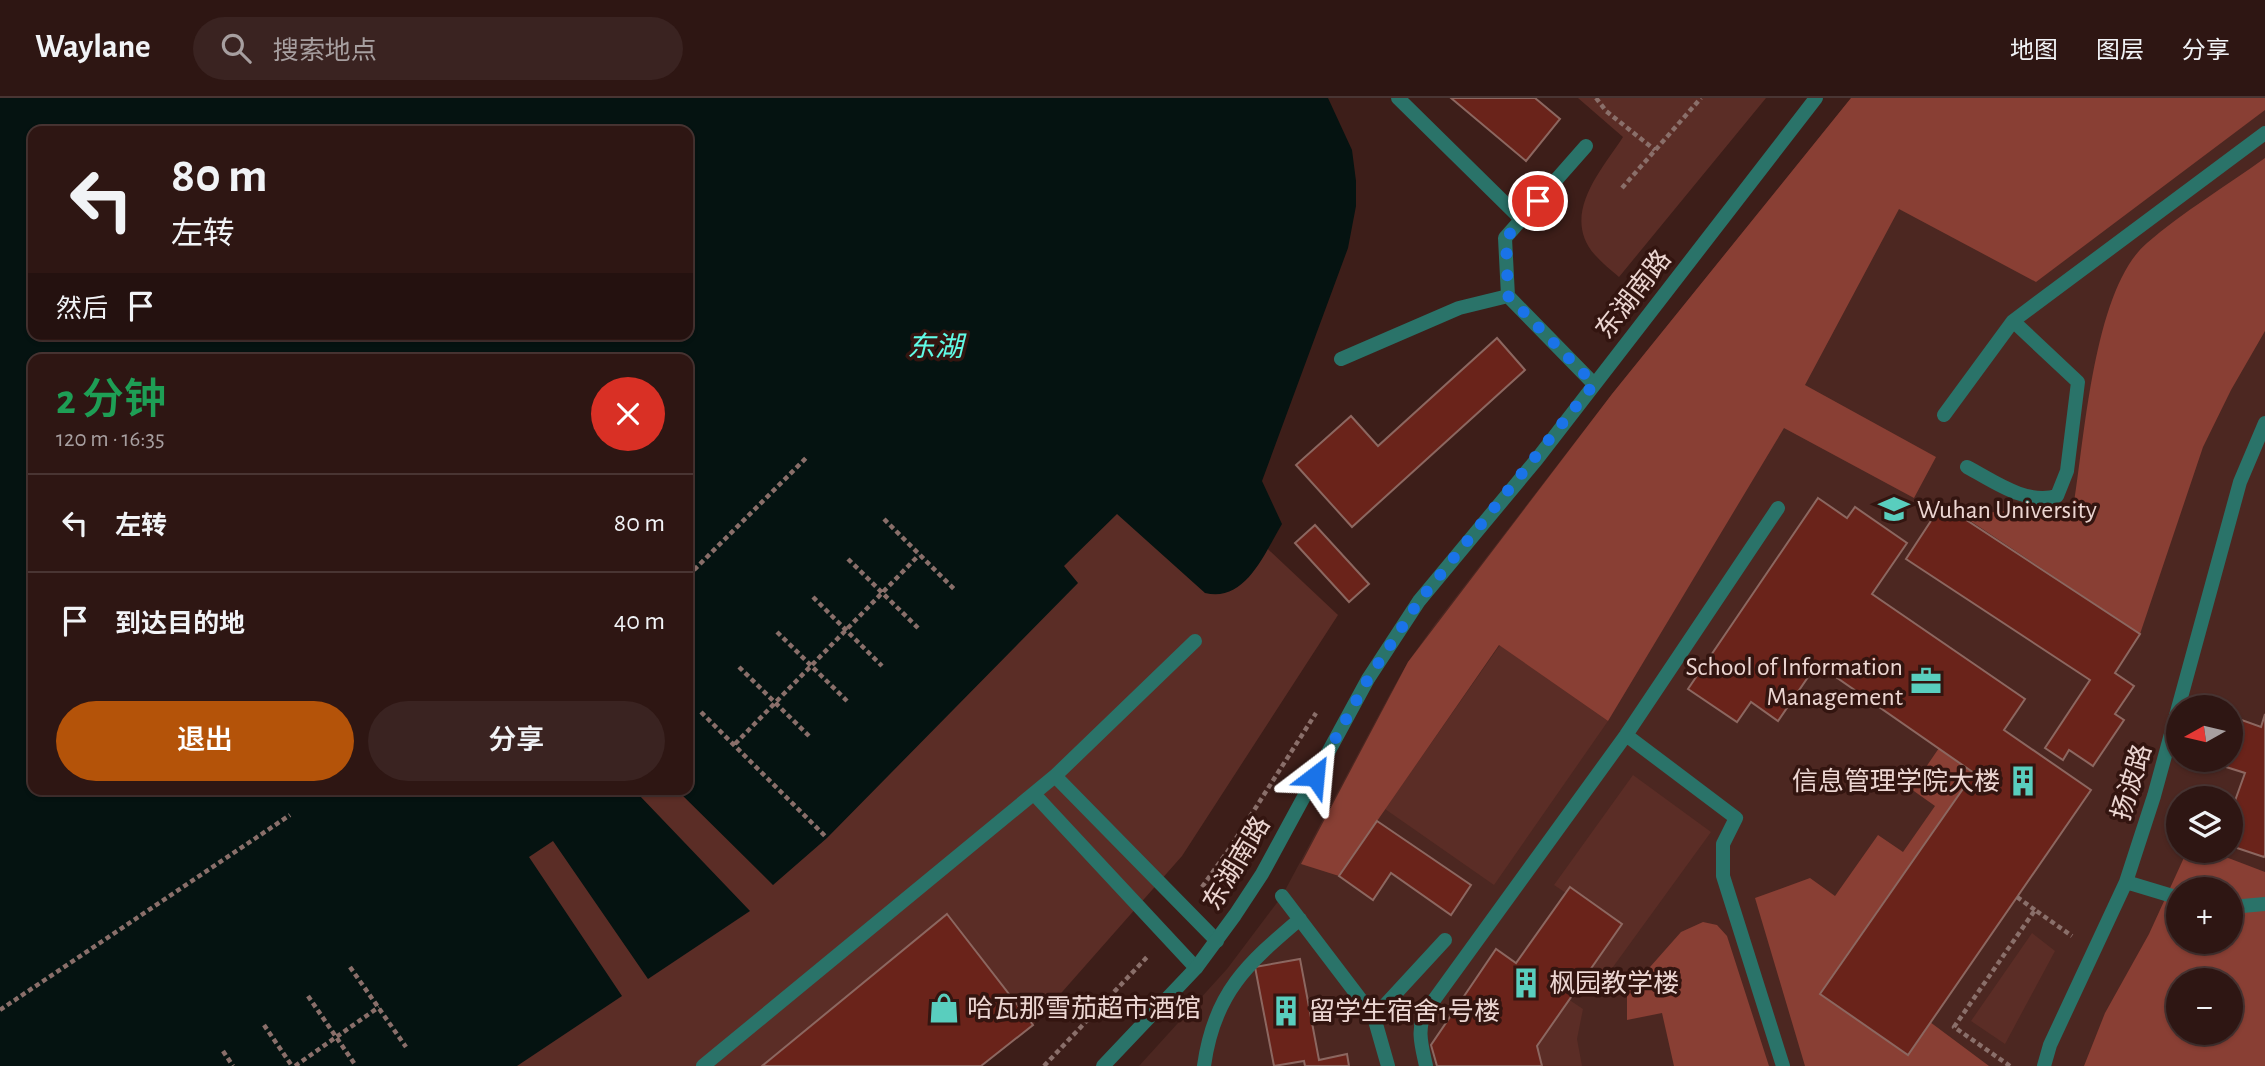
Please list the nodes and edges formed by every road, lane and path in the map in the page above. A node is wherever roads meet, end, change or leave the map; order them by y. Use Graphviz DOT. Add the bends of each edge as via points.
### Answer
graph roads {
  1 [pos="1398,98"];
  2 [pos="1597,98"];
  3 [pos="1701,98"];
  4 [pos="1816,98"];
  5 [pos="2265,133"];
  6 [pos="1586,146"];
  7 [pos="1655,150"];
  8 [pos="1622,188"];
  9 [pos="1521,219"];
  10 [pos="1508,296"];
  11 [pos="2013,321"];
  12 [pos="1341,359"];
  13 [pos="1594,384"];
  14 [pos="1944,415"];
  15 [pos="2265,423"];
  16 [pos="808,456"];
  17 [pos="1967,467"];
  18 [pos="1778,508"];
  19 [pos="884,519"];
  20 [pos="919,555"];
  21 [pos="848,559"];
  22 [pos="693,571"];
  23 [pos="954,589"];
  24 [pos="882,593"];
  25 [pos="813,597"];
  26 [pos="918,628"];
  27 [pos="846,630"];
  28 [pos="777,632"];
  29 [pos="1195,641"];
  30 [pos="882,666"];
  31 [pos="739,667"];
  32 [pos="811,667"];
  33 [pos="846,701"];
  34 [pos="775,704"];
  35 [pos="701,712"];
  36 [pos="1626,735"];
  37 [pos="809,736"];
  38 [pos="734,744"];
  39 [pos="1055,776"];
  40 [pos="1034,794"];
  41 [pos="290,816"];
  42 [pos="827,838"];
  43 [pos="2126,882"];
  44 [pos="2166,894"];
  45 [pos="1282,896"];
  46 [pos="2017,897"];
  47 [pos="2265,904"];
  48 [pos="2243,906"];
  49 [pos="2035,910"];
  50 [pos="1300,919"];
  51 [pos="1445,940"];
  52 [pos="1217,941"];
  53 [pos="2092,951"];
  54 [pos="351,967"];
  55 [pos="1196,968"];
  56 [pos="308,996"];
  57 [pos="379,1007"];
  58 [pos="0,1010"];
  59 [pos="1374,1017"];
  60 [pos="264,1025"];
  61 [pos="336,1037"];
  62 [pos="406,1047"];
  63 [pos="223,1051"];
  64 [pos="233,1066"];
  65 [pos="293,1066"];
  66 [pos="356,1066"];
  67 [pos="703,1066"];
  68 [pos="1103,1066"];
  69 [pos="1204,1066"];
  70 [pos="1388,1066"];
  71 [pos="1426,1066"];
  72 [pos="1783,1066"];
  73 [pos="2010,1066"];
  74 [pos="2044,1066"];
  1 -- 9 [label="street"];
  2 -- 7 [label="path" via="1606,111"];
  3 -- 7 [label="path"];
  4 -- 13 [label="street, 东湖南路"];
  5 -- 11 [label="street"];
  6 -- 9 [label="street"];
  7 -- 8 [label="path"];
  9 -- 10 [label="street" via="1506,238"];
  10 -- 12 [label="street" via="1458,308"];
  10 -- 13 [label="street"];
  11 -- 14 [label="street"];
  11 -- 17 [label="street" via="2078,382 2067,471 2057,496 2035,498"];
  13 -- 52 [label="street, 东湖南路" via="1419,601 1368,679 1262,874"];
  15 -- 43 [label="street, 扬波路" via="2240,482"];
  16 -- 22 [label="path"];
  18 -- 36 [label="street"];
  19 -- 20 [label="path"];
  20 -- 23 [label="path"];
  20 -- 24 [label="path"];
  21 -- 24 [label="path"];
  24 -- 26 [label="path"];
  24 -- 27 [label="path"];
  25 -- 27 [label="path"];
  27 -- 30 [label="path"];
  27 -- 32 [label="path"];
  28 -- 32 [label="path"];
  29 -- 39 [label="street"];
  31 -- 34 [label="path"];
  32 -- 33 [label="path"];
  32 -- 34 [label="path"];
  34 -- 37 [label="path"];
  34 -- 38 [label="path"];
  35 -- 38 [label="path"];
  36 -- 71 [label="street" via="1426,1011 1420,1022"];
  36 -- 72 [label="street" via="1736,818 1723,844 1723,876"];
  38 -- 42 [label="path"];
  39 -- 40 [label="street"];
  39 -- 52 [label="street"];
  40 -- 55 [label="street"];
  40 -- 67 [label="street"];
  41 -- 58 [label="path"];
  43 -- 44 [label="street"];
  43 -- 53 [label="street, 扬波路"];
  45 -- 50 [label="street"];
  46 -- 49 [label="path"];
  47 -- 48 [label="street"];
  49 -- 53 [label="path"];
  49 -- 73 [label="path" via="1954,1027"];
  50 -- 59 [label="street"];
  50 -- 69 [label="street" via="1251,961 1230,990 1213,1028"];
  51 -- 59 [label="street"];
  52 -- 55 [label="street, 东湖南路"];
  53 -- 74 [label="street, 扬波路"];
  54 -- 57 [label="path"];
  55 -- 68 [label="street, 东湖南路"];
  56 -- 61 [label="path"];
  57 -- 61 [label="path"];
  57 -- 62 [label="path"];
  59 -- 70 [label="street"];
  60 -- 65 [label="path"];
  61 -- 65 [label="path"];
  61 -- 66 [label="path"];
  63 -- 64 [label="path"];
}
